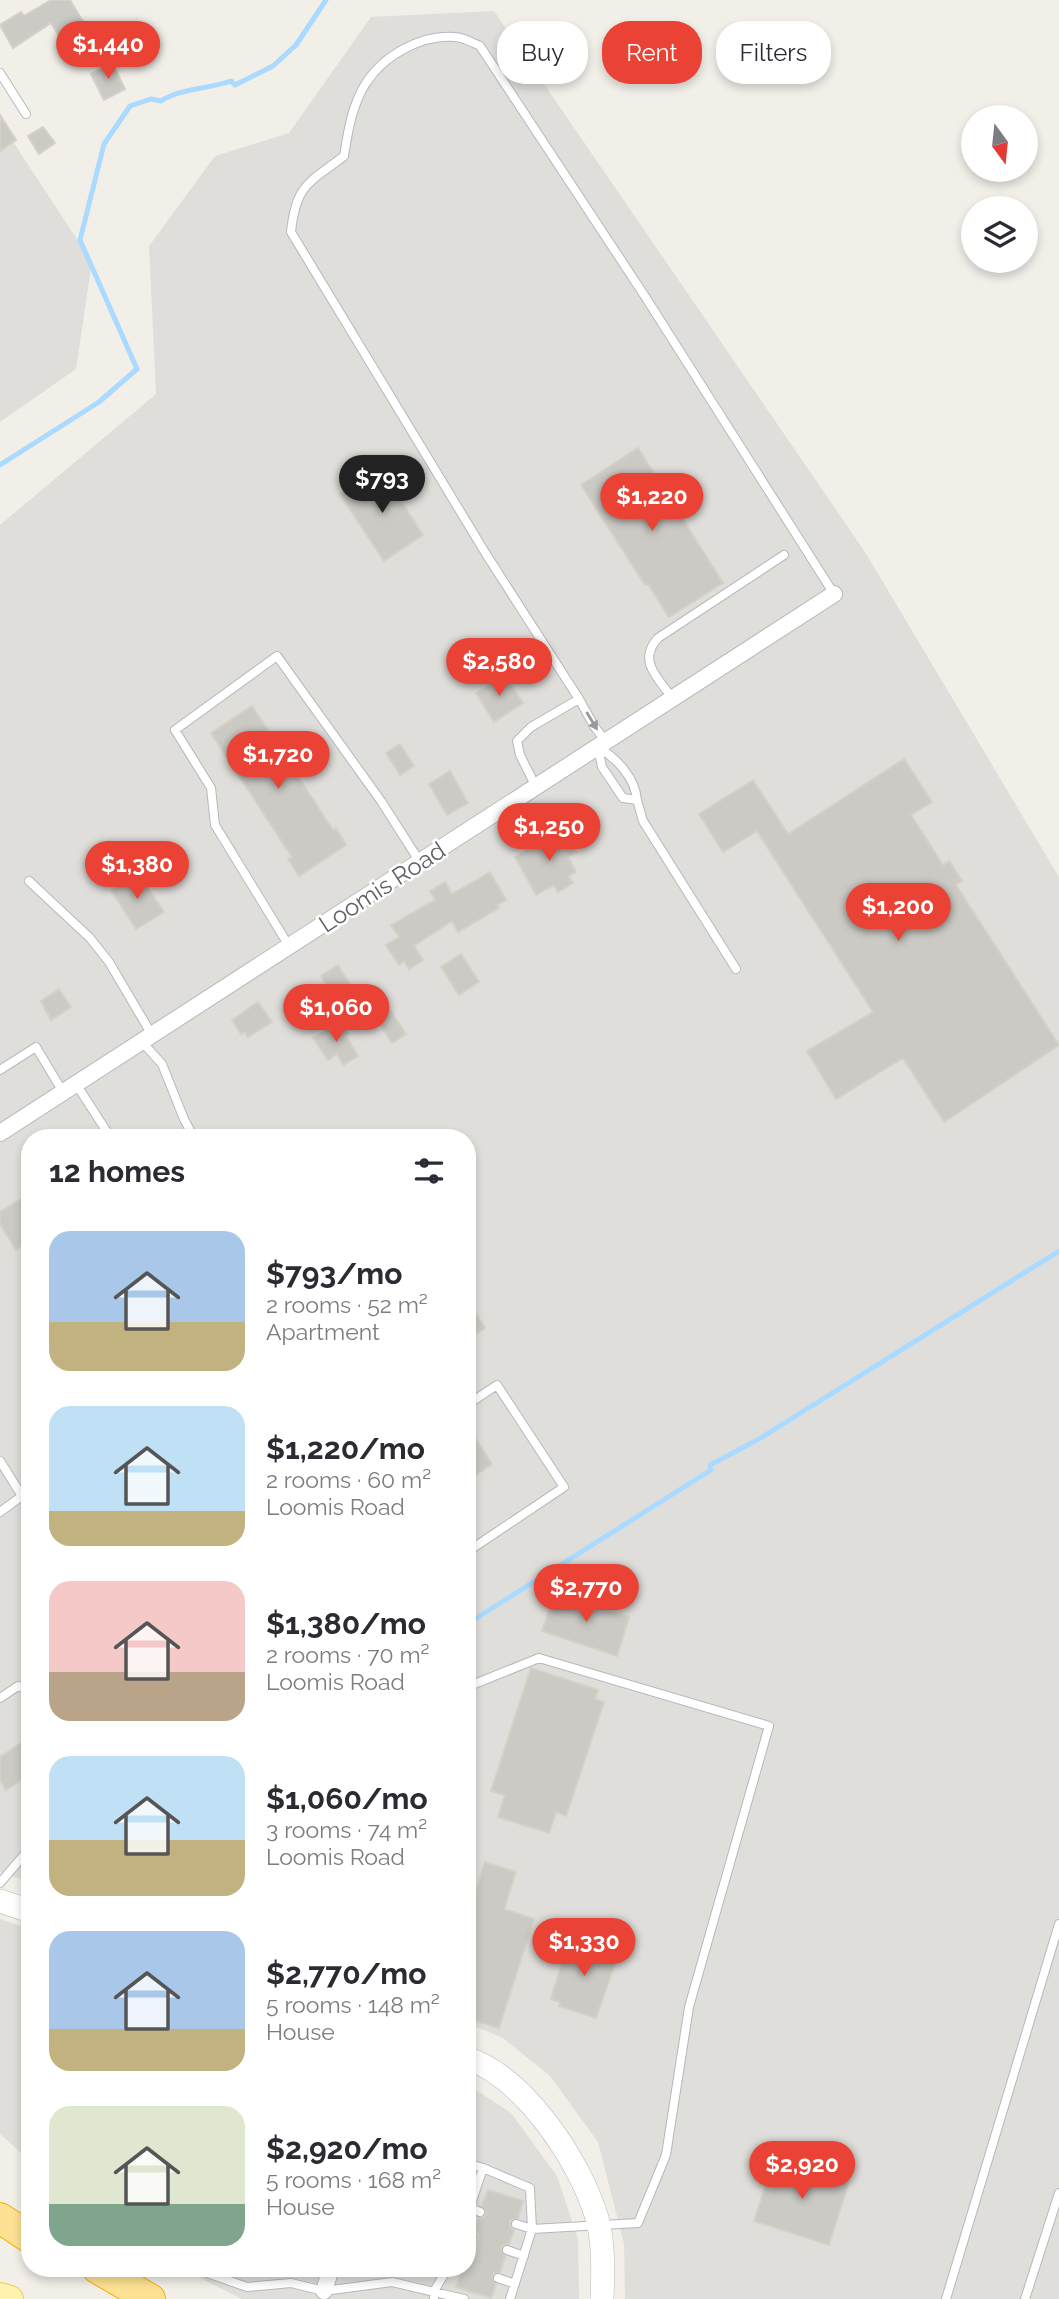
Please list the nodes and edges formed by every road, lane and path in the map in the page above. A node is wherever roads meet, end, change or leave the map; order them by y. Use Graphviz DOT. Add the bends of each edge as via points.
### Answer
graph roads {
  1 [pos="0,73"];
  2 [pos="26,114"];
  3 [pos="785,555"];
  4 [pos="834,594"];
  5 [pos="579,699"];
  6 [pos="673,699"];
  7 [pos="602,744"];
  8 [pos="536,787"];
  9 [pos="637,800"];
  10 [pos="420,862"];
  11 [pos="29,881"];
  12 [pos="289,946"];
  13 [pos="736,969"];
  14 [pos="147,1038"];
  15 [pos="0,1070"];
  16 [pos="70,1088"];
  17 [pos="104,1129"];
  18 [pos="189,1129"];
  19 [pos="0,1133"];
  20 [pos="476,1399"];
  21 [pos="0,1461"];
  22 [pos="21,1494"];
  23 [pos="21,1497"];
  24 [pos="0,1511"];
  25 [pos="476,1546"];
  26 [pos="476,1683"];
  27 [pos="21,1687"];
  28 [pos="0,1698"];
  29 [pos="21,1858"];
  30 [pos="0,1883"];
  31 [pos="0,1901"];
  32 [pos="21,1908"];
  33 [pos="1059,1924"];
  34 [pos="476,2062"];
  35 [pos="476,2166"];
  36 [pos="483,2168"];
  37 [pos="476,2189"];
  38 [pos="1059,2193"];
  39 [pos="476,2212"];
  40 [pos="480,2212"];
  41 [pos="0,2218"];
  42 [pos="516,2224"];
  43 [pos="598,2227"];
  44 [pos="532,2229"];
  45 [pos="21,2232"];
  46 [pos="507,2250"];
  47 [pos="524,2256"];
  48 [pos="112,2277"];
  49 [pos="219,2277"];
  50 [pos="328,2277"];
  51 [pos="443,2277"];
  52 [pos="498,2278"];
  53 [pos="515,2284"];
  54 [pos="324,2291"];
  55 [pos="434,2295"];
  56 [pos="0,2296"];
  57 [pos="10,2299"];
  58 [pos="150,2299"];
  59 [pos="464,2299"];
  60 [pos="510,2299"];
  61 [pos="602,2299"];
  62 [pos="946,2299"];
  63 [pos="1025,2299"];
  1 -- 2 [label="lane"];
  3 -- 6 [label="lane" via="651,647 649,665"];
  4 -- 5 [label="lane" via="481,46 457,37 424,39 392,55 366,82 350,119 344,156 302,189 291,232"];
  4 -- 6 [label="street, Loomis Road"];
  5 -- 7 [label="lane, one-way"];
  5 -- 8 [label="lane" via="531,727 517,741"];
  6 -- 7 [label="street, Loomis Road"];
  7 -- 8 [label="street, Loomis Road"];
  7 -- 9 [label="lane" via="636,789"];
  7 -- 9 [label="lane" via="602,767 624,798"];
  8 -- 10 [label="street, Loomis Road"];
  9 -- 13 [label="lane" via="643,821"];
  10 -- 12 [label="street, Loomis Road"];
  10 -- 12 [label="lane" via="277,656 175,730 211,788 215,825"];
  11 -- 14 [label="lane" via="109,962"];
  12 -- 14 [label="street, Loomis Road"];
  14 -- 16 [label="street, Loomis Road"];
  14 -- 18 [label="lane"];
  15 -- 16 [label="lane" via="36,1047"];
  16 -- 17 [label="lane"];
  16 -- 19 [label="street, Loomis Road"];
  20 -- 25 [label="lane" via="497,1385 564,1488"];
  21 -- 22 [label="lane"];
  23 -- 24 [label="lane"];
  26 -- 43 [label="lane" via="539,1658 769,1726 688,2007 666,2155 638,2223"];
  27 -- 28 [label="lane"];
  29 -- 30 [label="lane"];
  31 -- 32 [label="street"];
  33 -- 62 [label="lane"];
  34 -- 43 [label="street" via="505,2077 533,2105 570,2158"];
  35 -- 36 [label="lane"];
  36 -- 37 [label="lane"];
  36 -- 44 [label="lane" via="530,2188"];
  38 -- 63 [label="lane"];
  39 -- 40 [label="lane"];
  41 -- 45 [label="highway"];
  42 -- 44 [label="lane"];
  43 -- 44 [label="lane"];
  43 -- 61 [label="street"];
  44 -- 47 [label="lane"];
  46 -- 47 [label="lane"];
  47 -- 53 [label="lane"];
  48 -- 58 [label="highway"];
  49 -- 54 [label="lane" via="247,2287 291,2283"];
  50 -- 54 [label="street"];
  51 -- 55 [label="lane"];
  52 -- 53 [label="lane"];
  53 -- 60 [label="lane"];
  54 -- 55 [label="lane" via="392,2282"];
  55 -- 59 [label="lane"];
  56 -- 57 [label="main road"];
}
